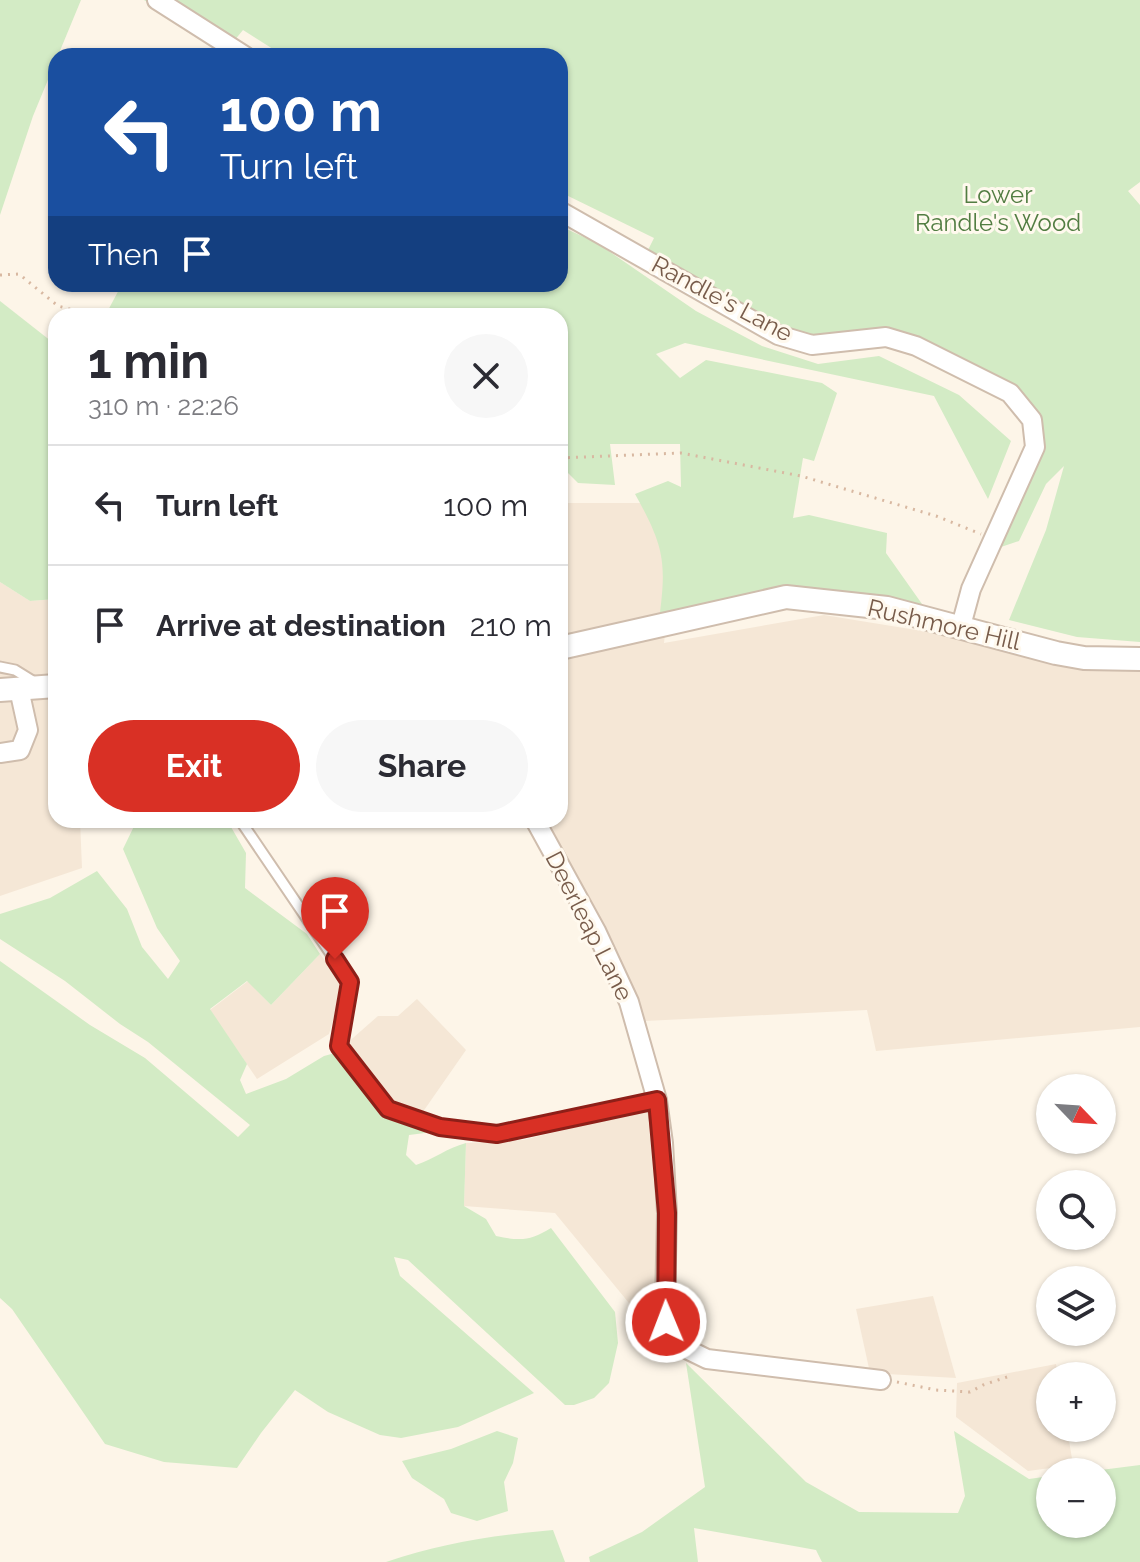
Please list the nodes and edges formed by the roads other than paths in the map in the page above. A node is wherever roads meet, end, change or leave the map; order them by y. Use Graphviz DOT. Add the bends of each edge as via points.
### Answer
graph roads {
  1 [pos="157,0"];
  2 [pos="232,48"];
  3 [pos="568,216"];
  4 [pos="961,626"];
  5 [pos="568,646"];
  6 [pos="1140,659"];
  7 [pos="0,667"];
  8 [pos="29,688"];
  9 [pos="0,753"];
  10 [pos="245,828"];
  11 [pos="539,828"];
  12 [pos="657,1100"];
  13 [pos="881,1380"];
  1 -- 2 [label="street"];
  3 -- 4 [label="street, Randle's Lane" via="778,335 812,345 886,337 916,346 1010,393 1032,420 1035,447 971,589"];
  4 -- 5 [label="street, Rushmore Hill" via="887,608 786,597"];
  4 -- 6 [label="street, Rushmore Hill" via="1056,653"];
  7 -- 8 [label="lane" via="25,675"];
  8 -- 9 [label="street" via="28,730 20,750"];
  10 -- 12 [label="lane" via="350,982 339,1046 388,1109 440,1127 497,1134"];
  11 -- 12 [label="street, Deerleap Lane" via="629,1002"];
  12 -- 13 [label="street, Deerleap Lane" via="667,1213 668,1340 707,1359"];
}
